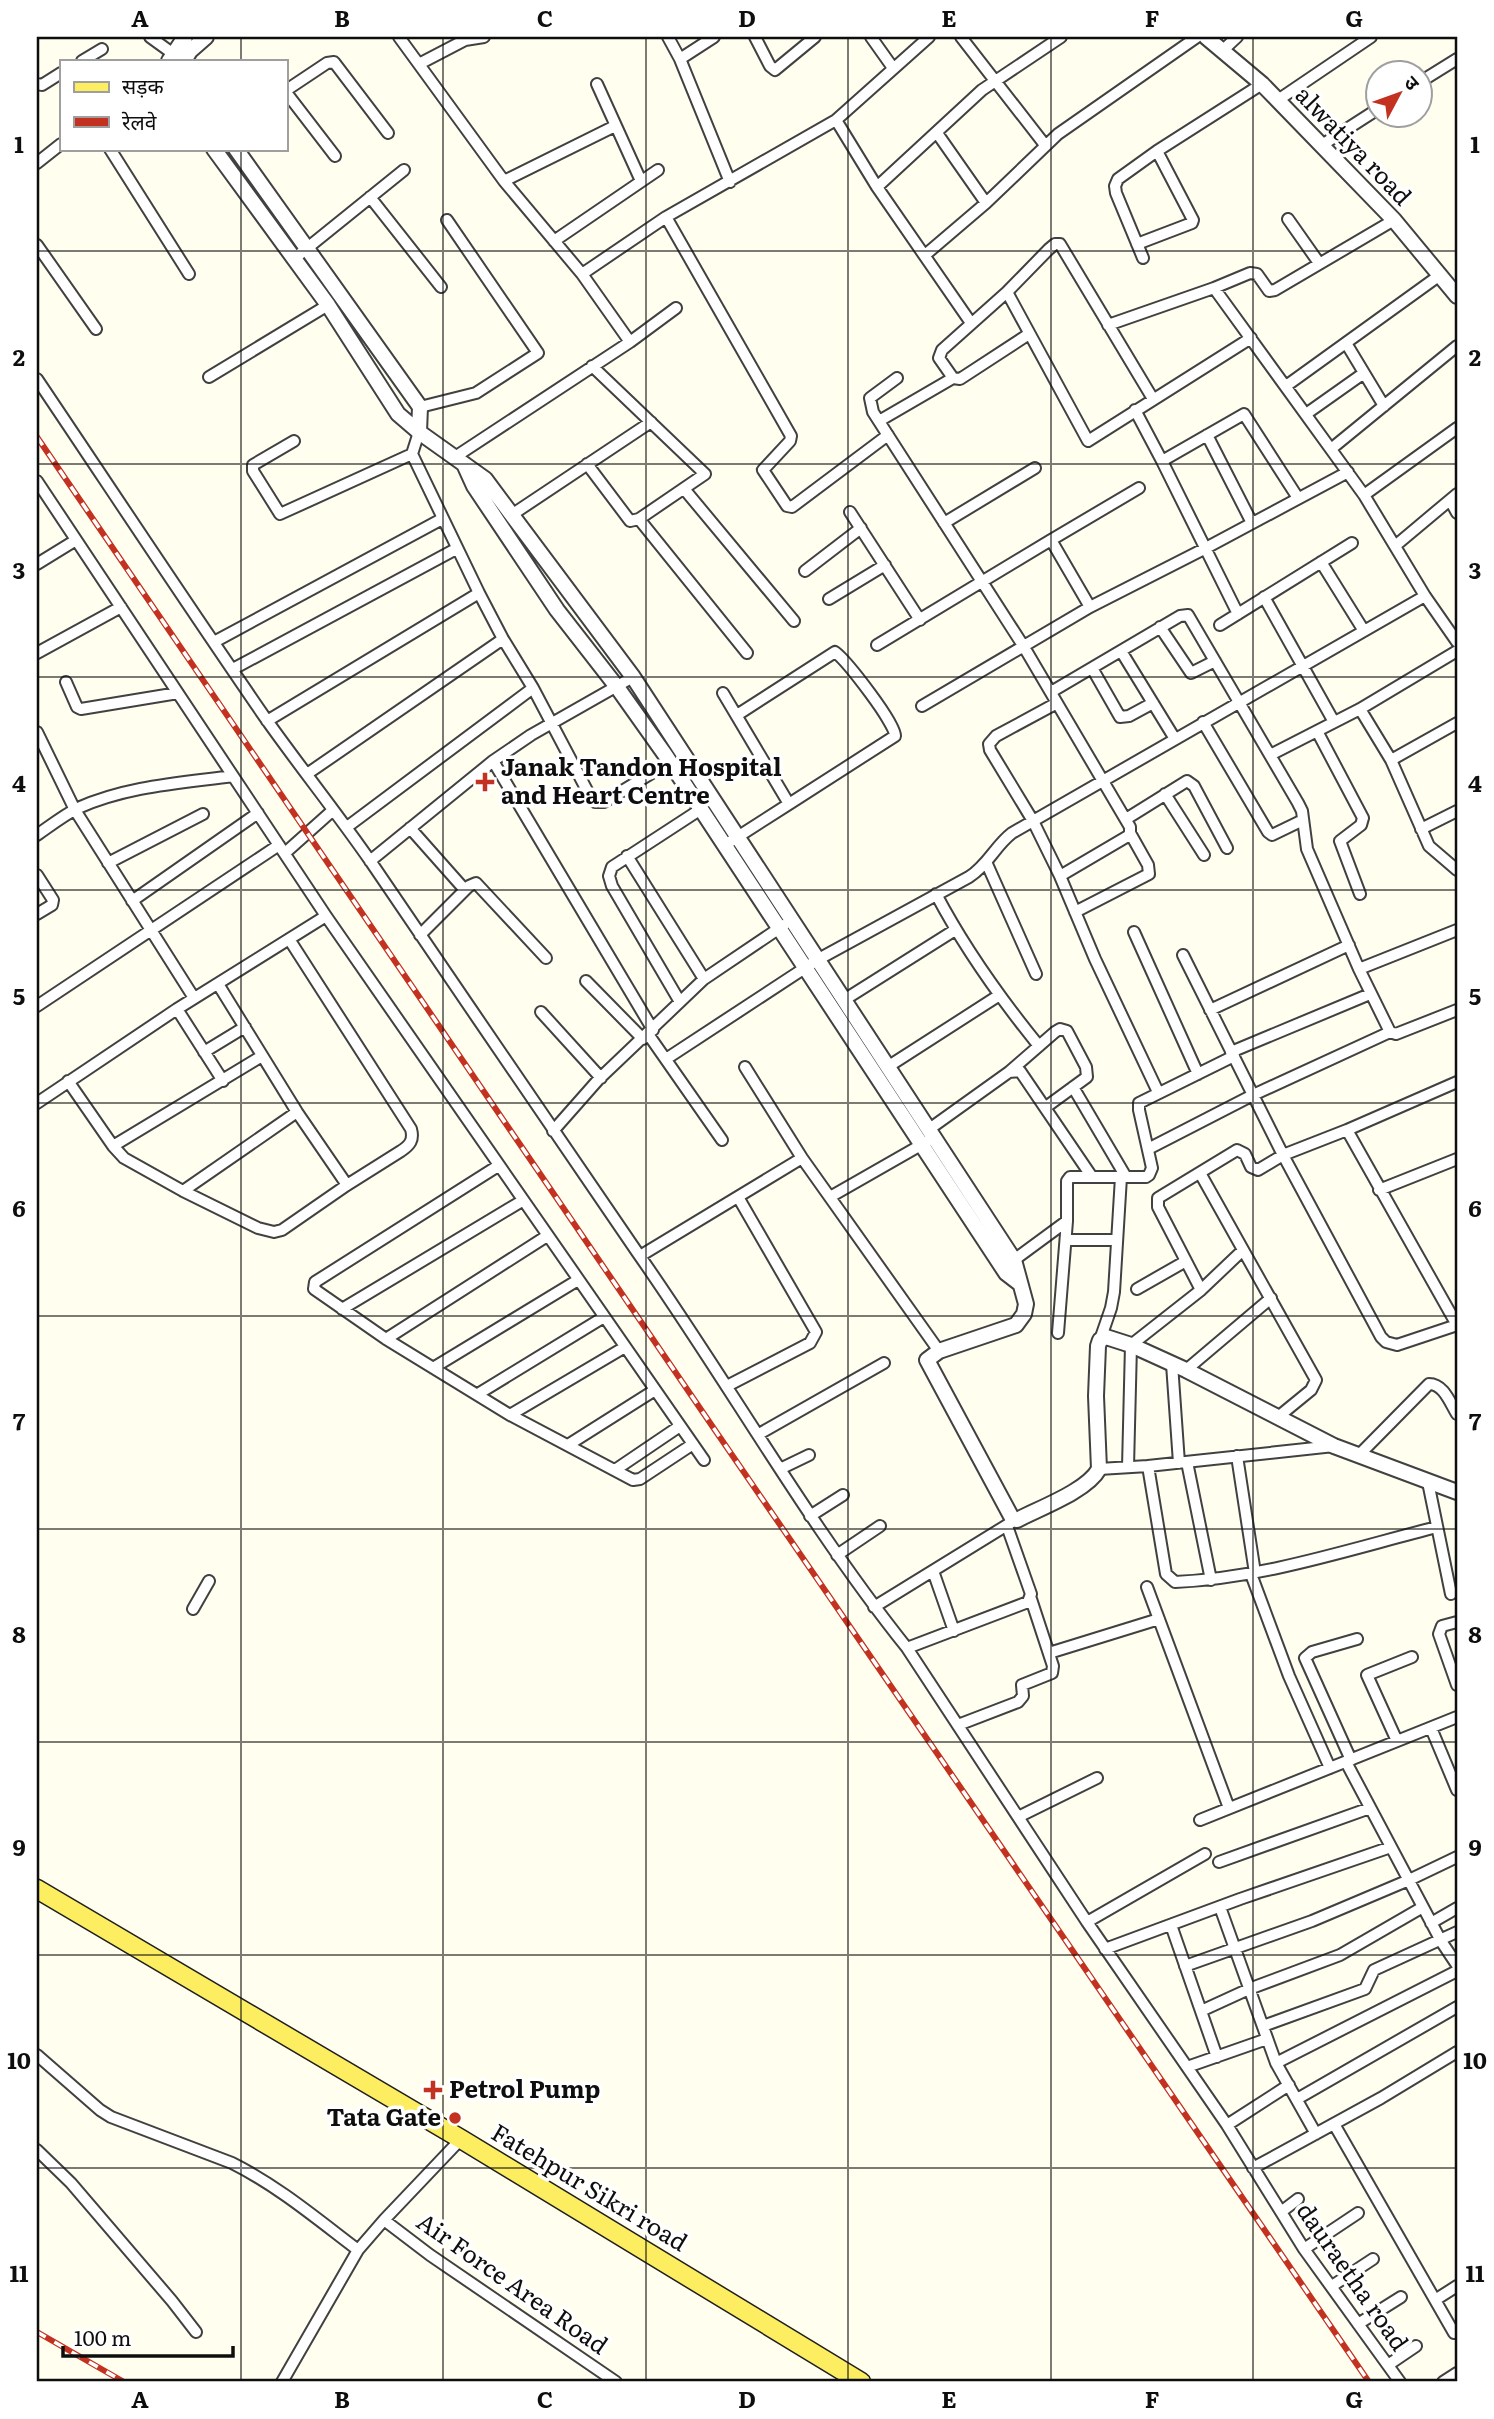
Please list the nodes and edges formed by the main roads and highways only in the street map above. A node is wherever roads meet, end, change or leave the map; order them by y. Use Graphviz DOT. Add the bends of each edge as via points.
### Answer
graph roads {
  1 [pos="37,1889"];
  2 [pos="861,2382"];
  1 -- 2 [label="main road, Fatehpur Sikri road"];
}
